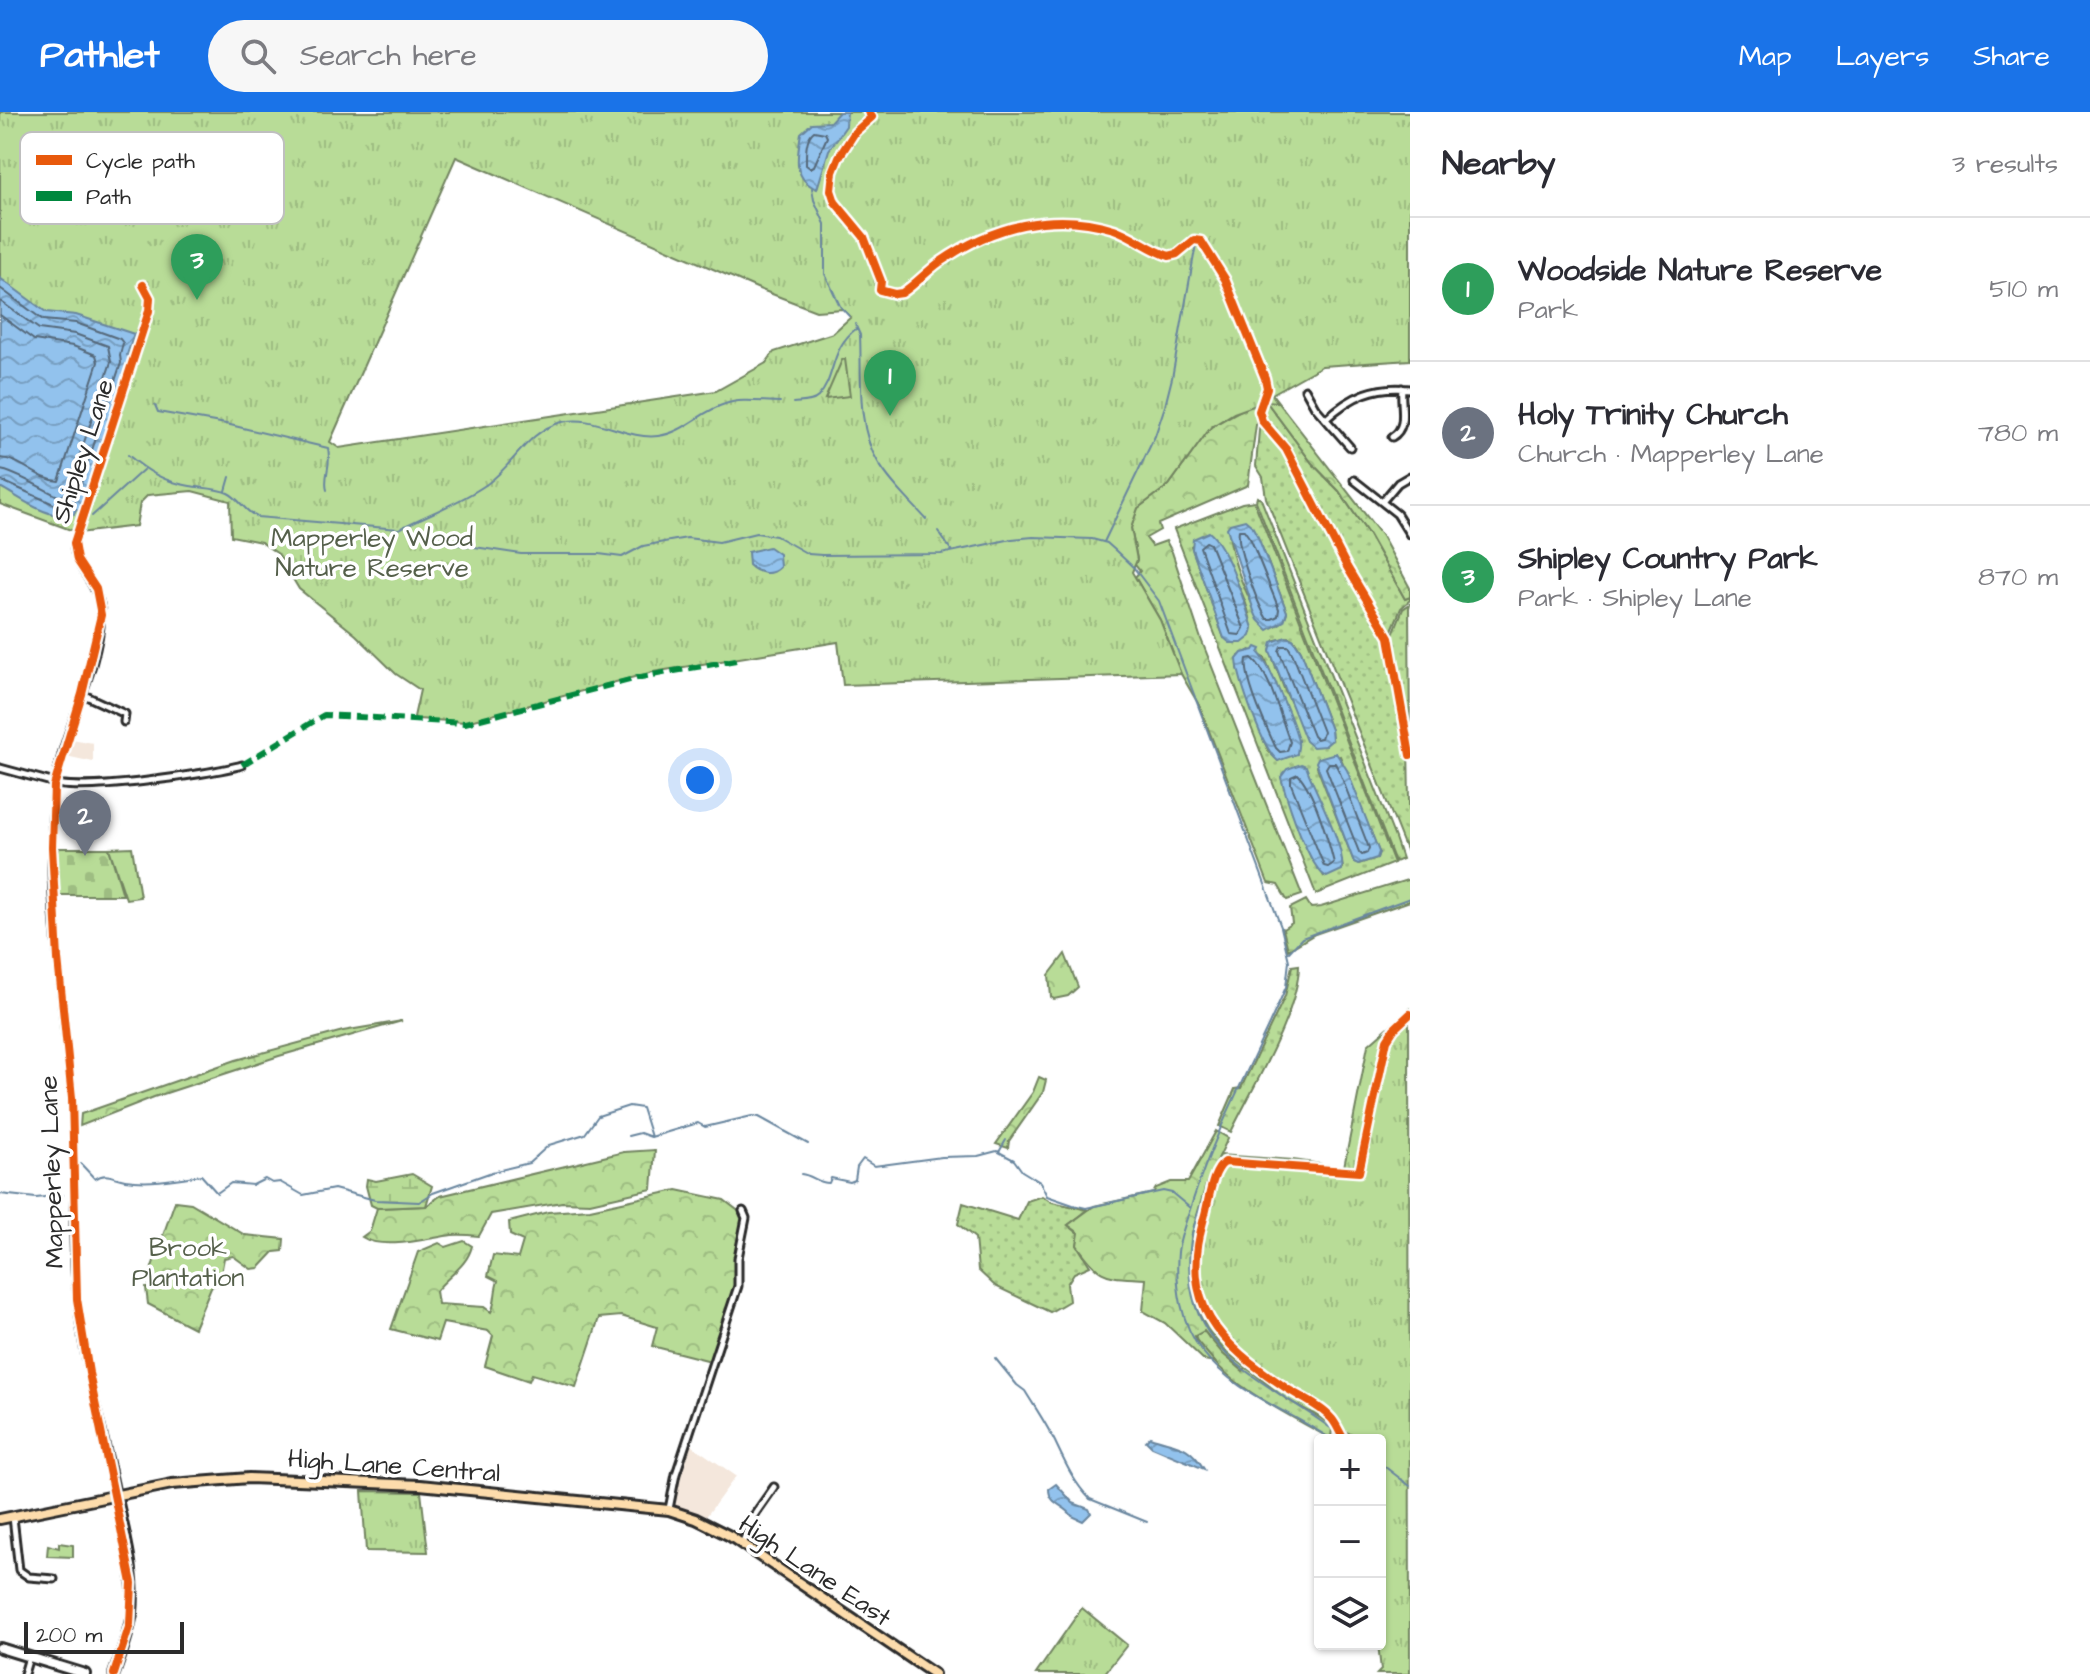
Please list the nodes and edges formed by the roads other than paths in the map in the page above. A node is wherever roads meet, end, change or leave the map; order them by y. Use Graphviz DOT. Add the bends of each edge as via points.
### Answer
graph roads {
  1 [pos="143,285"];
  2 [pos="1402,388"];
  3 [pos="1305,389"];
  4 [pos="1410,389"];
  5 [pos="1326,419"];
  6 [pos="1406,424"];
  7 [pos="1392,437"];
  8 [pos="1350,447"];
  9 [pos="1410,476"];
  10 [pos="1354,480"];
  11 [pos="1382,502"];
  12 [pos="1410,535"];
  13 [pos="82,694"];
  14 [pos="124,722"];
  15 [pos="242,765"];
  16 [pos="0,768"];
  17 [pos="54,786"];
  18 [pos="743,1211"];
  19 [pos="774,1487"];
  20 [pos="116,1494"];
  21 [pos="669,1510"];
  22 [pos="13,1516"];
  23 [pos="0,1519"];
  24 [pos="742,1544"];
  25 [pos="54,1579"];
  26 [pos="0,1648"];
  27 [pos="29,1657"];
  28 [pos="24,1674"];
  29 [pos="85,1674"];
  30 [pos="114,1674"];
  31 [pos="934,1674"];
  1 -- 13 [label="street, Shipley Lane" via="149,311 74,543 77,560 100,601 99,630"];
  2 -- 4 [label="street"];
  2 -- 5 [label="street" via="1363,393"];
  2 -- 6 [label="street"];
  3 -- 5 [label="street"];
  5 -- 8 [label="street"];
  6 -- 7 [label="street"];
  9 -- 11 [label="street"];
  10 -- 11 [label="street" via="1360,490"];
  11 -- 12 [label="street"];
  13 -- 14 [label="street" via="125,714"];
  13 -- 17 [label="street, Shipley Lane"];
  15 -- 17 [label="street" via="123,783"];
  16 -- 17 [label="street"];
  17 -- 20 [label="street, Mapperley Lane" via="52,846 72,1098 77,1299"];
  18 -- 21 [label="street" via="738,1286"];
  19 -- 24 [label="street"];
  20 -- 21 [label="main road, High Lane Central" via="218,1479 288,1478 444,1487"];
  20 -- 22 [label="main road, High Lane Central"];
  20 -- 30 [label="street" via="133,1591 130,1624"];
  21 -- 24 [label="main road, High Lane East"];
  22 -- 23 [label="main road, High Lane Central"];
  22 -- 25 [label="street" via="18,1566 24,1575"];
  24 -- 31 [label="main road, High Lane East"];
  26 -- 27 [label="street"];
  27 -- 28 [label="street"];
  27 -- 29 [label="street"];
}
